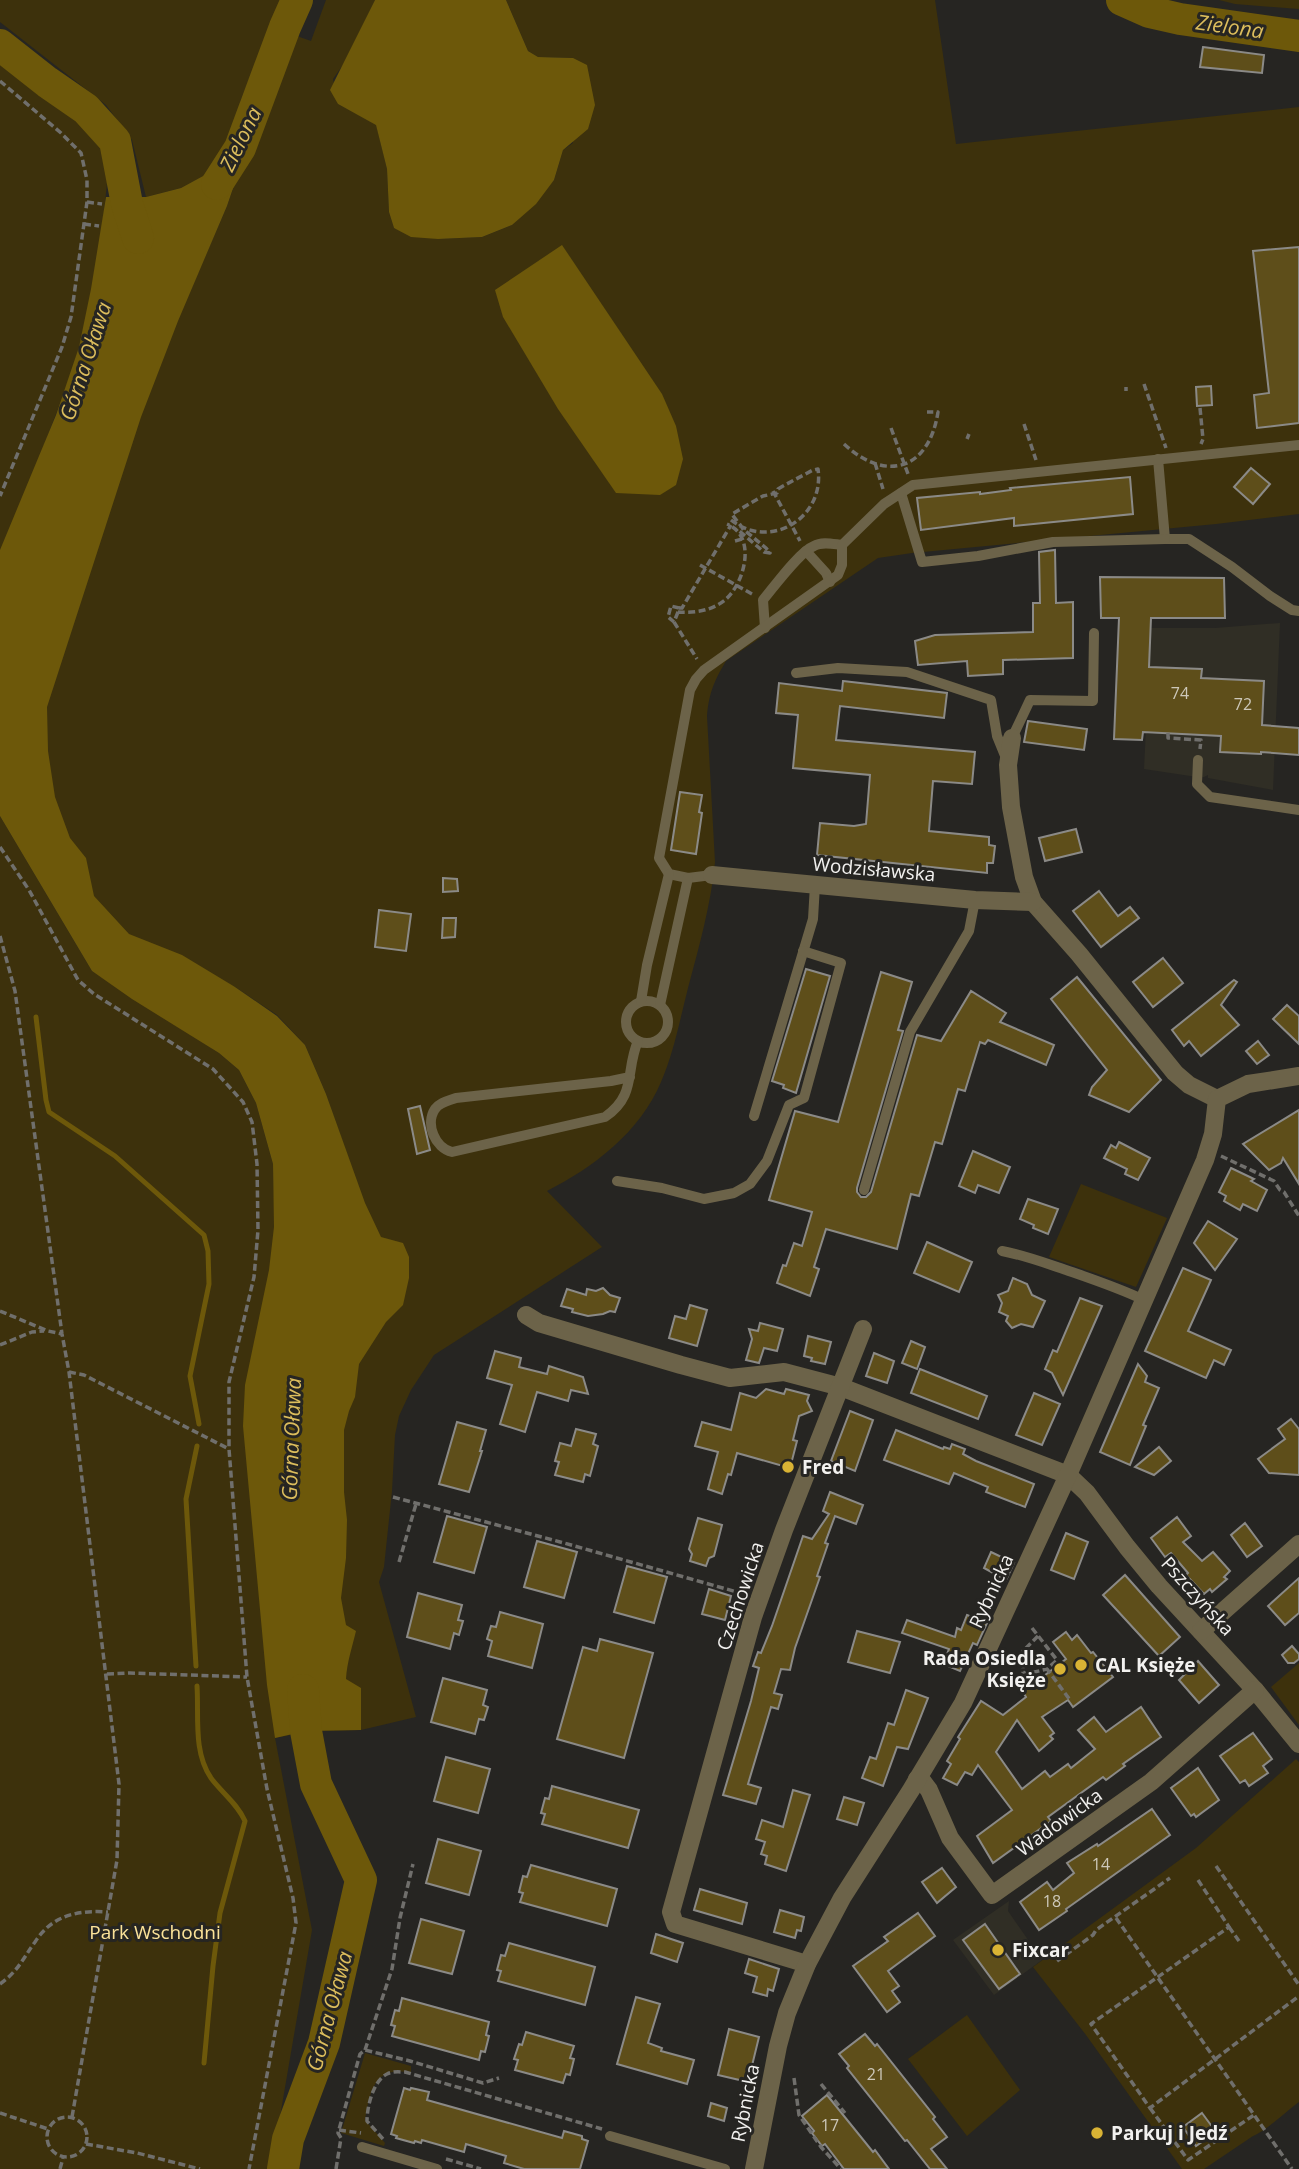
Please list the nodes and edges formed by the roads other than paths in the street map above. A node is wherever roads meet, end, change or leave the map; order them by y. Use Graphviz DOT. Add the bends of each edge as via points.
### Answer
graph roads {
  1 [pos="1299,445"];
  2 [pos="1158,459"];
  3 [pos="901,493"];
  4 [pos="1165,539"];
  5 [pos="842,545"];
  6 [pos="806,551"];
  7 [pos="830,582"];
  8 [pos="1299,611"];
  9 [pos="765,628"];
  10 [pos="1094,633"];
  11 [pos="796,673"];
  12 [pos="1012,738"];
  13 [pos="1198,760"];
  14 [pos="1008,765"];
  15 [pos="1299,810"];
  16 [pos="669,874"];
  17 [pos="712,875"];
  18 [pos="688,877"];
  19 [pos="815,885"];
  20 [pos="975,900"];
  21 [pos="1033,902"];
  22 [pos="803,951"];
  23 [pos="641,1001"];
  24 [pos="660,1005"];
  25 [pos="638,1041"];
  26 [pos="1299,1076"];
  27 [pos="630,1077"];
  28 [pos="1217,1099"];
  29 [pos="754,1116"];
  30 [pos="617,1181"];
  31 [pos="864,1191"];
  32 [pos="1003,1251"];
  33 [pos="1144,1300"];
  34 [pos="526,1315"];
  35 [pos="863,1329"];
  36 [pos="841,1387"];
  37 [pos="1068,1475"];
  38 [pos="1299,1544"];
  39 [pos="1201,1631"];
  40 [pos="1255,1690"];
  41 [pos="1299,1744"];
  42 [pos="917,1779"];
  43 [pos="807,1964"];
  44 [pos="610,2136"];
  45 [pos="362,2147"];
  46 [pos="437,2169"];
  47 [pos="725,2169"];
  48 [pos="754,2169"];
  1 -- 2 [label="lane"];
  2 -- 3 [label="lane" via="913,485"];
  2 -- 4 [label="lane"];
  3 -- 4 [label="lane" via="922,562 1053,542"];
  3 -- 5 [label="lane"];
  4 -- 8 [label="lane" via="1189,539"];
  5 -- 6 [label="lane" via="824,543"];
  5 -- 7 [label="lane" via="842,565"];
  6 -- 7 [label="lane"];
  6 -- 9 [label="lane" via="763,600"];
  7 -- 9 [label="lane"];
  9 -- 16 [label="lane" via="704,670 687,696 659,858"];
  10 -- 12 [label="lane" via="1093,701 1030,700"];
  11 -- 14 [label="lane" via="838,668 907,672 991,700"];
  12 -- 14 [label="street"];
  13 -- 15 [label="lane" via="1197,784 1210,797"];
  14 -- 21 [label="street" via="1011,807"];
  16 -- 18 [label="lane"];
  16 -- 23 [label="lane"];
  17 -- 18 [label="lane"];
  17 -- 19 [label="street, Wodzisławska"];
  18 -- 24 [label="lane"];
  19 -- 20 [label="street, Wodzisławska"];
  19 -- 22 [label="lane" via="813,919"];
  20 -- 21 [label="street, Wodzisławska"];
  20 -- 31 [label="lane" via="969,931 910,1032"];
  21 -- 28 [label="street" via="1175,1073"];
  22 -- 29 [label="lane"];
  22 -- 30 [label="lane" via="841,963 804,1098 789,1105 767,1161 750,1184 734,1193 704,1199"];
  23 -- 24 [label="lane"];
  23 -- 25 [label="lane" via="630,1009 626,1023"];
  24 -- 25 [label="lane" via="669,1019 665,1035 651,1043"];
  25 -- 27 [label="lane"];
  26 -- 28 [label="street" via="1248,1084"];
  27 -- 27 [label="lane" via="616,1110 592,1121 452,1153 437,1144 432,1134 433,1113 443,1102 456,1098"];
  28 -- 33 [label="street, Rybnicka" via="1210,1146"];
  32 -- 33 [label="lane"];
  33 -- 37 [label="street, Rybnicka"];
  34 -- 36 [label="street" via="539,1323 730,1378 784,1372"];
  35 -- 36 [label="street"];
  36 -- 37 [label="street"];
  36 -- 43 [label="street, Czechowicka" via="753,1617 671,1912 675,1924"];
  37 -- 39 [label="street, Pszczyńska"];
  37 -- 42 [label="street, Rybnicka" via="963,1703"];
  38 -- 39 [label="street"];
  39 -- 40 [label="street, Pszczyńska"];
  40 -- 41 [label="street, Pszczyńska"];
  40 -- 42 [label="street, Wadowicka" via="1151,1782 992,1895 950,1838 929,1790"];
  42 -- 43 [label="street, Rybnicka" via="842,1898 821,1948"];
  43 -- 48 [label="street, Rybnicka" via="778,2046"];
  44 -- 47 [label="lane"];
  45 -- 46 [label="lane"];
}
